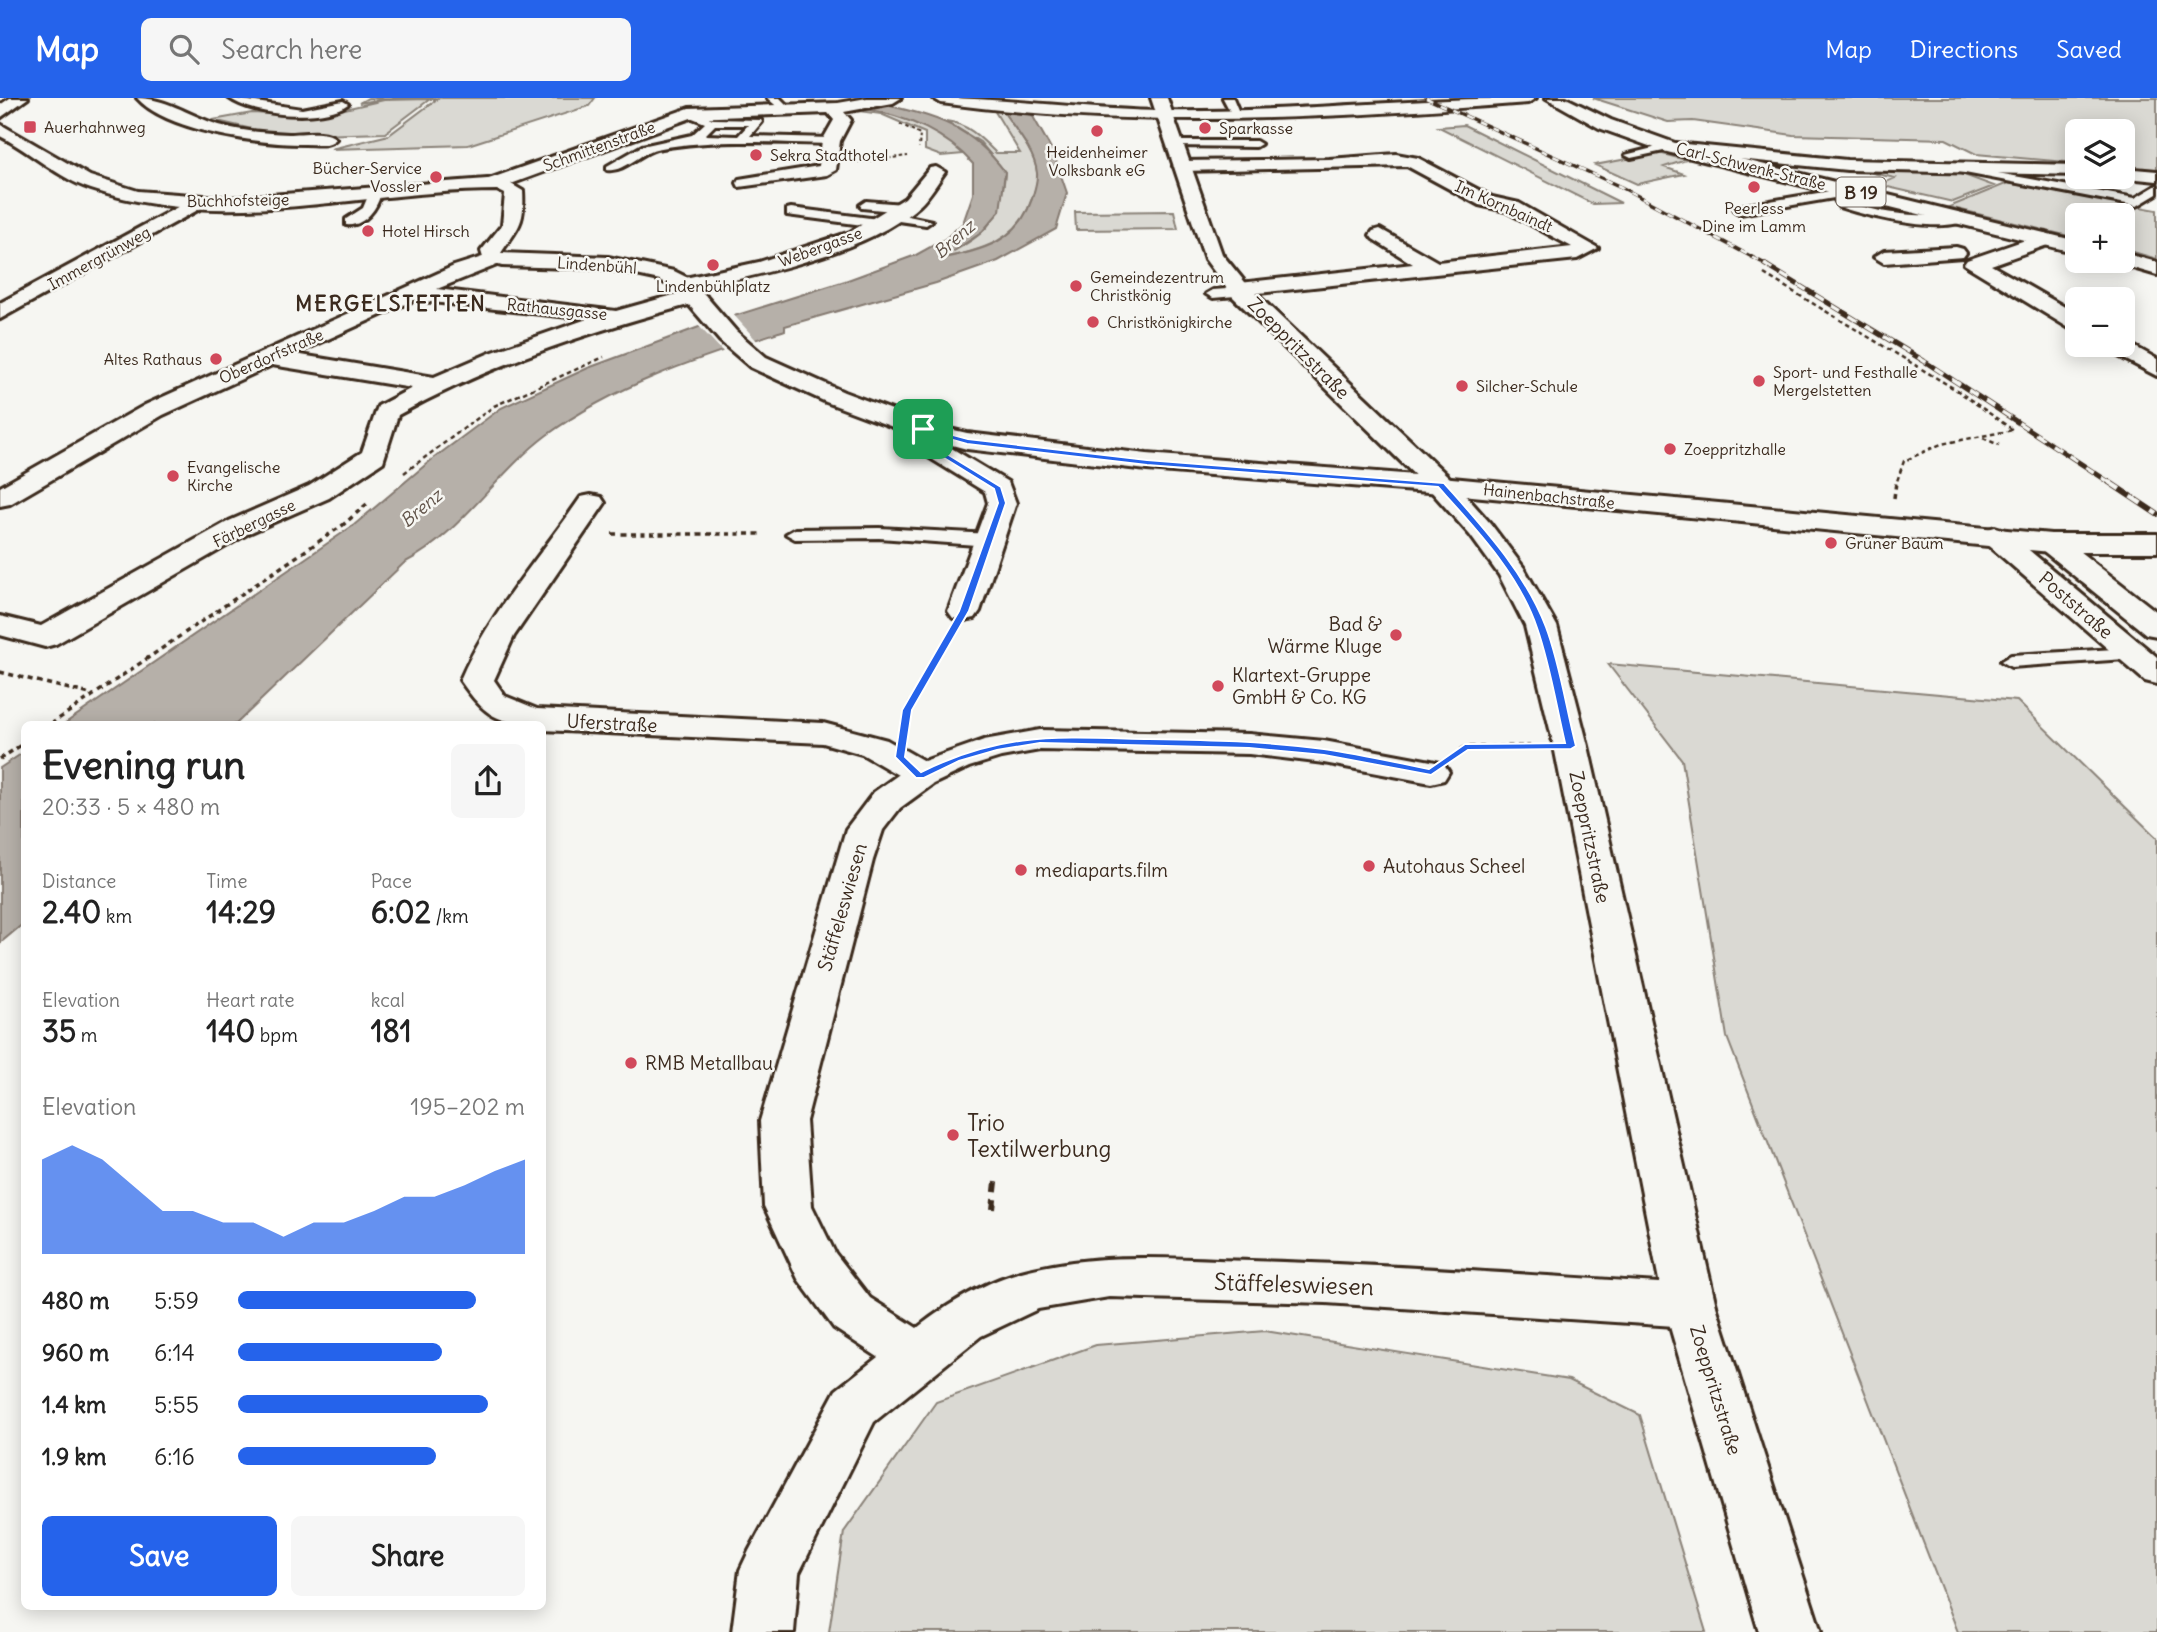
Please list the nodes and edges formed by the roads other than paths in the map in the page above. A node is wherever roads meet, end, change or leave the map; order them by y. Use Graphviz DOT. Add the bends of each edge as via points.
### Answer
graph roads {
  1 [pos="20,98"];
  2 [pos="145,98"];
  3 [pos="234,98"];
  4 [pos="677,98"];
  5 [pos="893,98"];
  6 [pos="941,98"];
  7 [pos="1159,98"];
  8 [pos="1228,98"];
  9 [pos="1284,98"];
  10 [pos="1528,98"];
  11 [pos="1554,98"];
  12 [pos="1457,100"];
  13 [pos="779,103"];
  14 [pos="343,104"];
  15 [pos="838,107"];
  16 [pos="0,113"];
  17 [pos="690,113"];
  18 [pos="1308,113"];
  19 [pos="1237,115"];
  20 [pos="1166,116"];
  21 [pos="712,122"];
  22 [pos="0,129"];
  23 [pos="696,138"];
  24 [pos="327,139"];
  25 [pos="741,139"];
  26 [pos="831,141"];
  27 [pos="1256,144"];
  28 [pos="1213,147"];
  29 [pos="1672,147"];
  30 [pos="1179,152"];
  31 [pos="1631,155"];
  32 [pos="1280,165"];
  33 [pos="1948,167"];
  34 [pos="611,168"];
  35 [pos="936,172"];
  36 [pos="2065,175"];
  37 [pos="2135,176"];
  38 [pos="2157,176"];
  39 [pos="746,183"];
  40 [pos="493,184"];
  41 [pos="1296,184"];
  42 [pos="2135,184"];
  43 [pos="2157,189"];
  44 [pos="374,192"];
  45 [pos="1850,192"];
  46 [pos="198,202"];
  47 [pos="866,205"];
  48 [pos="1740,210"];
  49 [pos="791,212"];
  50 [pos="890,216"];
  51 [pos="926,221"];
  52 [pos="350,222"];
  53 [pos="1380,235"];
  54 [pos="2046,239"];
  55 [pos="2065,244"];
  56 [pos="1884,257"];
  57 [pos="1965,258"];
  58 [pos="495,259"];
  59 [pos="2135,263"];
  60 [pos="1436,269"];
  61 [pos="2157,269"];
  62 [pos="1237,287"];
  63 [pos="1209,288"];
  64 [pos="413,293"];
  65 [pos="696,299"];
  66 [pos="0,312"];
  67 [pos="617,316"];
  68 [pos="2065,316"];
  69 [pos="748,355"];
  70 [pos="267,356"];
  71 [pos="2135,356"];
  72 [pos="2157,369"];
  73 [pos="433,384"];
  74 [pos="923,429"];
  75 [pos="1441,485"];
  76 [pos="0,499"];
  77 [pos="591,503"];
  78 [pos="795,534"];
  79 [pos="1995,536"];
  80 [pos="990,540"];
  81 [pos="2051,542"];
  82 [pos="2157,543"];
  83 [pos="964,611"];
  84 [pos="0,625"];
  85 [pos="2157,627"];
  86 [pos="2133,654"];
  87 [pos="2011,661"];
  88 [pos="2157,674"];
  89 [pos="910,767"];
  90 [pos="1431,772"];
  91 [pos="1690,1306"];
  92 [pos="918,1356"];
  93 [pos="763,1632"];
  94 [pos="1790,1632"];
  1 -- 16 [label="street"];
  2 -- 24 [label="street" via="235,136"];
  3 -- 14 [label="lane" via="279,111"];
  4 -- 17 [label="street" via="675,107"];
  5 -- 15 [label="street, Schmittenstraße"];
  6 -- 20 [label="street" via="1040,110"];
  7 -- 20 [label="street, Zoeppritzstraße"];
  8 -- 19 [label="lane"];
  9 -- 18 [label="street"];
  10 -- 12 [label="street"];
  11 -- 29 [label="street, Carl-Schwenk-Straße / B 19" via="1605,124"];
  12 -- 18 [label="street"];
  13 -- 15 [label="street, Schmittenstraße"];
  13 -- 17 [label="street, Schmittenstraße"];
  15 -- 26 [label="street" via="843,120"];
  17 -- 21 [label="lane"];
  17 -- 40 [label="street, Schmittenstraße"];
  18 -- 19 [label="street"];
  19 -- 20 [label="street"];
  20 -- 30 [label="street, Zoeppritzstraße"];
  21 -- 23 [label="lane"];
  21 -- 25 [label="lane" via="757,122"];
  22 -- 46 [label="street, Buchhofsteige" via="97,186"];
  23 -- 25 [label="lane"];
  23 -- 34 [label="lane" via="646,148"];
  25 -- 26 [label="lane"];
  26 -- 39 [label="street" via="828,168"];
  27 -- 30 [label="lane"];
  28 -- 30 [label="lane"];
  29 -- 31 [label="lane"];
  29 -- 33 [label="street" via="1801,161"];
  29 -- 45 [label="street, Carl-Schwenk-Straße / B 19"];
  30 -- 32 [label="street, Im Kornbaindt"];
  30 -- 62 [label="street, Zoeppritzstraße" via="1212,255"];
  32 -- 41 [label="street"];
  32 -- 60 [label="street, Im Kornbaindt" via="1383,159 1412,162 1588,248"];
  33 -- 36 [label="street"];
  33 -- 43 [label="lane" via="2137,202"];
  35 -- 50 [label="street, Webergasse" via="912,202"];
  37 -- 38 [label="street"];
  40 -- 44 [label="street, Buchhofsteige"];
  40 -- 58 [label="street" via="514,191 515,222 491,251 489,255"];
  42 -- 43 [label="lane"];
  44 -- 46 [label="street, Buchhofsteige"];
  44 -- 52 [label="lane" via="373,203 363,216"];
  45 -- 48 [label="lane"];
  45 -- 54 [label="street, Carl-Schwenk-Straße / B 19"];
  46 -- 66 [label="street, Immergrünweg"];
  47 -- 50 [label="lane"];
  49 -- 50 [label="lane"];
  50 -- 51 [label="lane"];
  50 -- 65 [label="street, Webergasse" via="857,236 765,267"];
  53 -- 60 [label="street"];
  54 -- 55 [label="street, Carl-Schwenk-Straße / B 19"];
  54 -- 57 [label="street"];
  56 -- 57 [label="street"];
  57 -- 68 [label="street"];
  58 -- 64 [label="street, Oberdorfstraße"];
  58 -- 65 [label="street, Lindenbühl" via="624,265 656,271"];
  59 -- 61 [label="street"];
  60 -- 62 [label="street, Im Kornbaindt"];
  62 -- 63 [label="lane"];
  62 -- 75 [label="street, Zoeppritzstraße"];
  64 -- 67 [label="street, Rathausgasse"];
  64 -- 70 [label="street, Oberdorfstraße"];
  65 -- 67 [label="street, Färbergasse"];
  65 -- 69 [label="street, Lindenbühl"];
  67 -- 73 [label="street, Färbergasse"];
  69 -- 74 [label="street, Hainenbachstraße" via="825,393"];
  70 -- 73 [label="street, Färbergasse"];
  70 -- 76 [label="street, Oberdorfstraße" via="154,410"];
  71 -- 72 [label="street"];
  73 -- 84 [label="street, Färbergasse" via="387,411 374,456 319,492 239,527 46,638"];
  74 -- 75 [label="street, Hainenbachstraße" via="967,441 1147,462"];
  74 -- 80 [label="street" via="926,444 998,488 1002,503"];
  75 -- 79 [label="street, Hainenbachstraße"];
  75 -- 91 [label="street, Zoeppritzstraße" via="1513,574 1541,626 1571,746"];
  77 -- 89 [label="street, Uferstraße" via="485,654 477,680 493,703 531,719 823,733 862,740"];
  78 -- 80 [label="lane" via="879,533"];
  79 -- 81 [label="street, Hainenbachstraße"];
  79 -- 86 [label="street, Poststraße"];
  80 -- 83 [label="street"];
  81 -- 82 [label="street, Hainenbachstraße"];
  81 -- 85 [label="street, Poststraße"];
  86 -- 87 [label="lane"];
  86 -- 88 [label="street, Poststraße"];
  89 -- 90 [label="street, Stäffeleswiesen" via="1040,740 1249,744"];
  89 -- 92 [label="street, Stäffeleswiesen" via="865,829 783,1121 788,1206 816,1265 852,1313"];
  91 -- 92 [label="street, Stäffeleswiesen" via="1326,1283 1109,1277 1029,1290 963,1321"];
  91 -- 94 [label="street, Zoeppritzstraße"];
  92 -- 93 [label="street, Stäffeleswiesen" via="855,1406 770,1570"];
}
